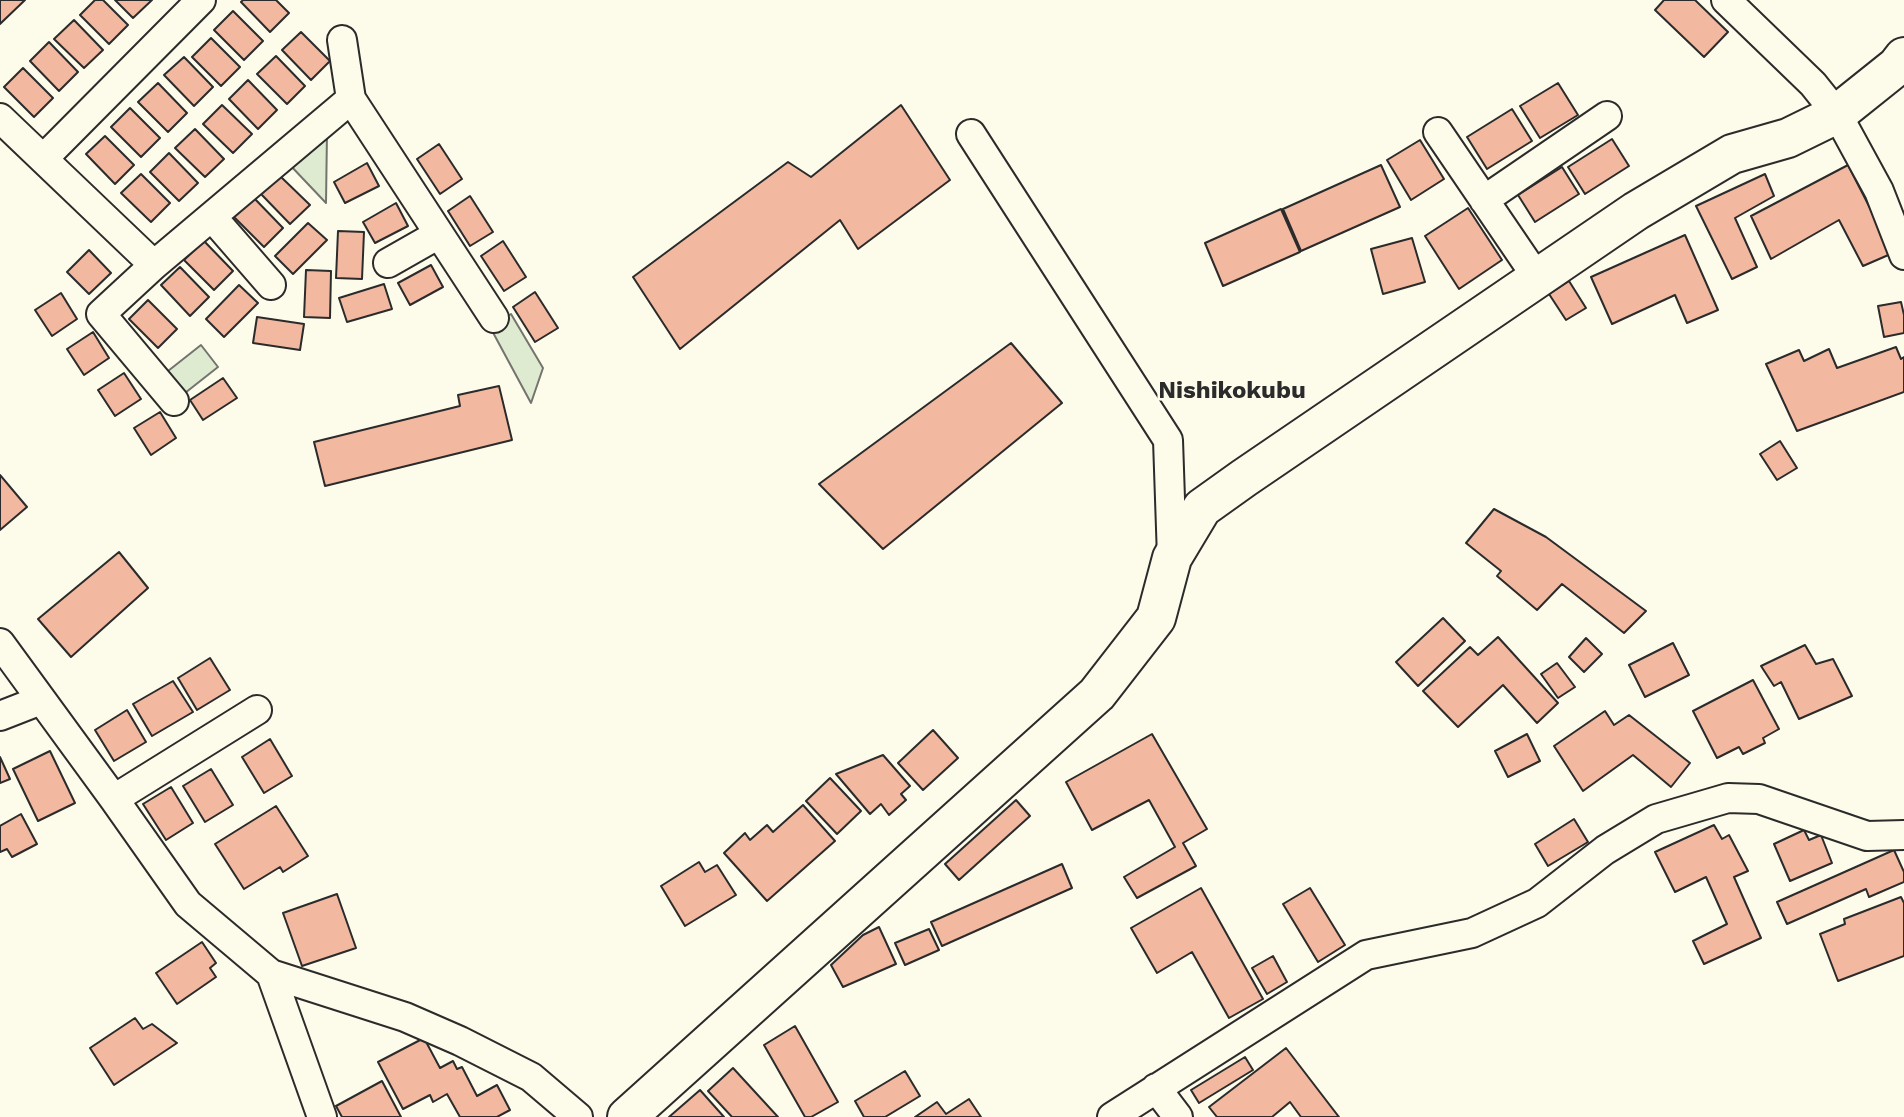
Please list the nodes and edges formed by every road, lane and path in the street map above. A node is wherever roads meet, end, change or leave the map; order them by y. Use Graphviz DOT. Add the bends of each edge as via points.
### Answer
graph roads {
  1 [pos="201,0"];
  2 [pos="1726,0"];
  3 [pos="342,40"];
  4 [pos="1904,57"];
  5 [pos="351,100"];
  6 [pos="1837,114"];
  7 [pos="1607,116"];
  8 [pos="0,118"];
  9 [pos="1438,132"];
  10 [pos="971,134"];
  11 [pos="43,159"];
  12 [pos="1484,200"];
  13 [pos="212,218"];
  14 [pos="439,234"];
  15 [pos="1904,255"];
  16 [pos="388,263"];
  17 [pos="154,265"];
  18 [pos="1538,279"];
  19 [pos="271,285"];
  20 [pos="494,318"];
  21 [pos="174,401"];
  22 [pos="1172,558"];
  23 [pos="0,643"];
  24 [pos="41,700"];
  25 [pos="257,710"];
  26 [pos="0,716"];
  27 [pos="114,799"];
  28 [pos="1904,835"];
  29 [pos="271,974"];
  30 [pos="1156,1088"];
  31 [pos="322,1117"];
  32 [pos="578,1117"];
  33 [pos="627,1117"];
  34 [pos="1112,1117"];
  35 [pos="1178,1117"];
  1 -- 11 [label="street"];
  2 -- 6 [label="street" via="1813,84"];
  3 -- 5 [label="street"];
  4 -- 6 [label="street"];
  5 -- 13 [label="street"];
  5 -- 14 [label="street"];
  6 -- 15 [label="street" via="1880,191"];
  6 -- 18 [label="street" via="1788,138 1732,153 1636,211"];
  7 -- 12 [label="street"];
  8 -- 11 [label="street"];
  9 -- 12 [label="street"];
  10 -- 22 [label="street" via="1168,440"];
  11 -- 17 [label="street"];
  12 -- 18 [label="street"];
  13 -- 17 [label="street"];
  13 -- 19 [label="street"];
  14 -- 16 [label="street"];
  14 -- 20 [label="street"];
  17 -- 21 [label="street" via="101,314"];
  18 -- 22 [label="street" via="1202,508"];
  22 -- 33 [label="street" via="1156,618 1097,694"];
  23 -- 24 [label="street"];
  24 -- 26 [label="street"];
  24 -- 27 [label="street"];
  25 -- 27 [label="street"];
  27 -- 29 [label="street" via="188,904"];
  28 -- 30 [label="street" via="1867,836 1759,799 1728,798 1656,819 1605,850 1537,903 1472,933 1366,955"];
  29 -- 31 [label="street"];
  29 -- 32 [label="street" via="405,1017 460,1041 531,1077"];
  30 -- 34 [label="street"];
  30 -- 35 [label="street"];
}
